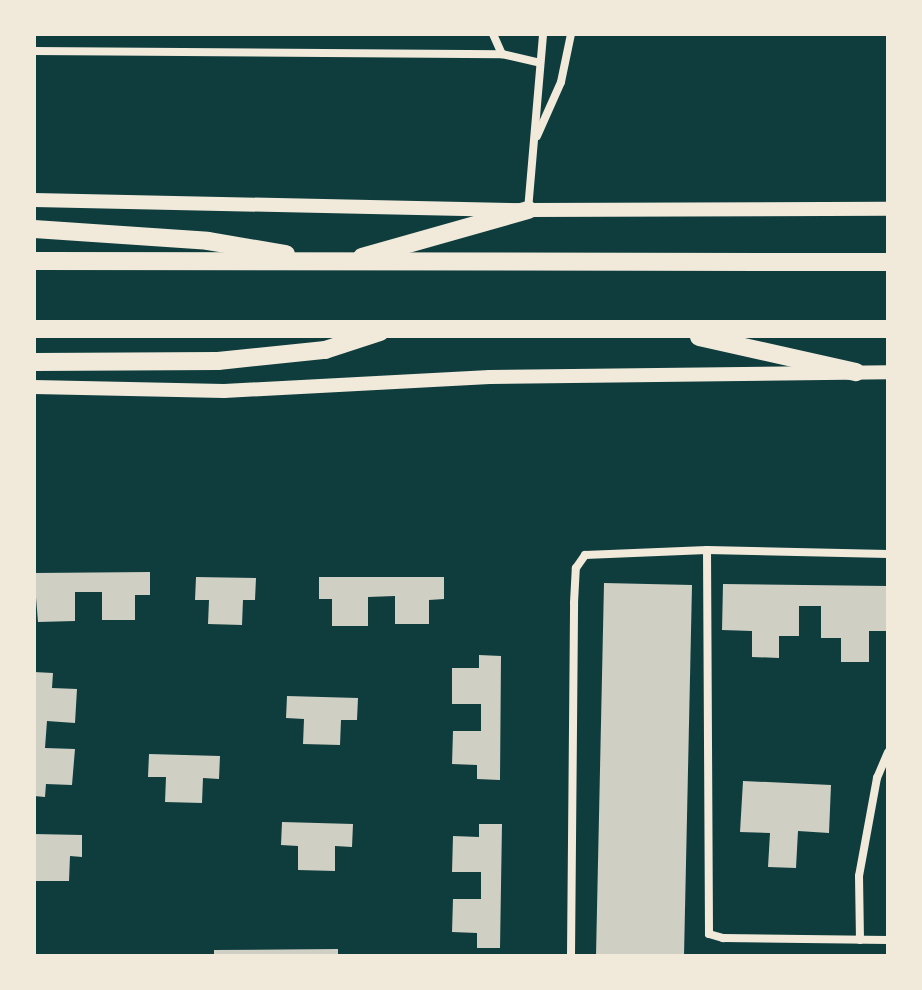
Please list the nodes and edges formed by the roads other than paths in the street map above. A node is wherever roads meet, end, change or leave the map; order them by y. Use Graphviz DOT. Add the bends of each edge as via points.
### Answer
graph roads {
  1 [pos="493,34"];
  2 [pos="543,34"];
  3 [pos="571,34"];
  4 [pos="34,51"];
  5 [pos="502,54"];
  6 [pos="537,62"];
  7 [pos="535,140"];
  8 [pos="34,200"];
  9 [pos="888,209"];
  10 [pos="528,210"];
  11 [pos="34,229"];
  12 [pos="34,261"];
  13 [pos="888,262"];
  14 [pos="338,263"];
  15 [pos="397,326"];
  16 [pos="34,329"];
  17 [pos="888,329"];
  18 [pos="665,330"];
  19 [pos="34,362"];
  20 [pos="856,372"];
  21 [pos="888,372"];
  22 [pos="34,387"];
  23 [pos="707,550"];
  24 [pos="888,554"];
  25 [pos="888,752"];
  26 [pos="860,940"];
  27 [pos="888,940"];
  28 [pos="571,956"];
  1 -- 5 [label="street"];
  2 -- 6 [label="street"];
  3 -- 7 [label="street" via="561,82"];
  4 -- 5 [label="street"];
  5 -- 6 [label="street"];
  6 -- 7 [label="street"];
  7 -- 10 [label="street"];
  8 -- 10 [label="main road"];
  9 -- 10 [label="main road"];
  10 -- 14 [label="highway"];
  11 -- 14 [label="highway" via="208,241"];
  12 -- 14 [label="highway"];
  13 -- 14 [label="highway"];
  15 -- 16 [label="highway"];
  15 -- 18 [label="highway"];
  15 -- 19 [label="highway" via="325,350 218,361"];
  17 -- 18 [label="highway"];
  18 -- 20 [label="highway"];
  20 -- 21 [label="main road"];
  20 -- 22 [label="main road" via="490,377 224,391"];
  23 -- 24 [label="street"];
  23 -- 26 [label="street" via="709,934"];
  23 -- 28 [label="street" via="605,551 585,555 576,568"];
  25 -- 26 [label="street" via="877,778 859,876"];
  26 -- 27 [label="street"];
}
